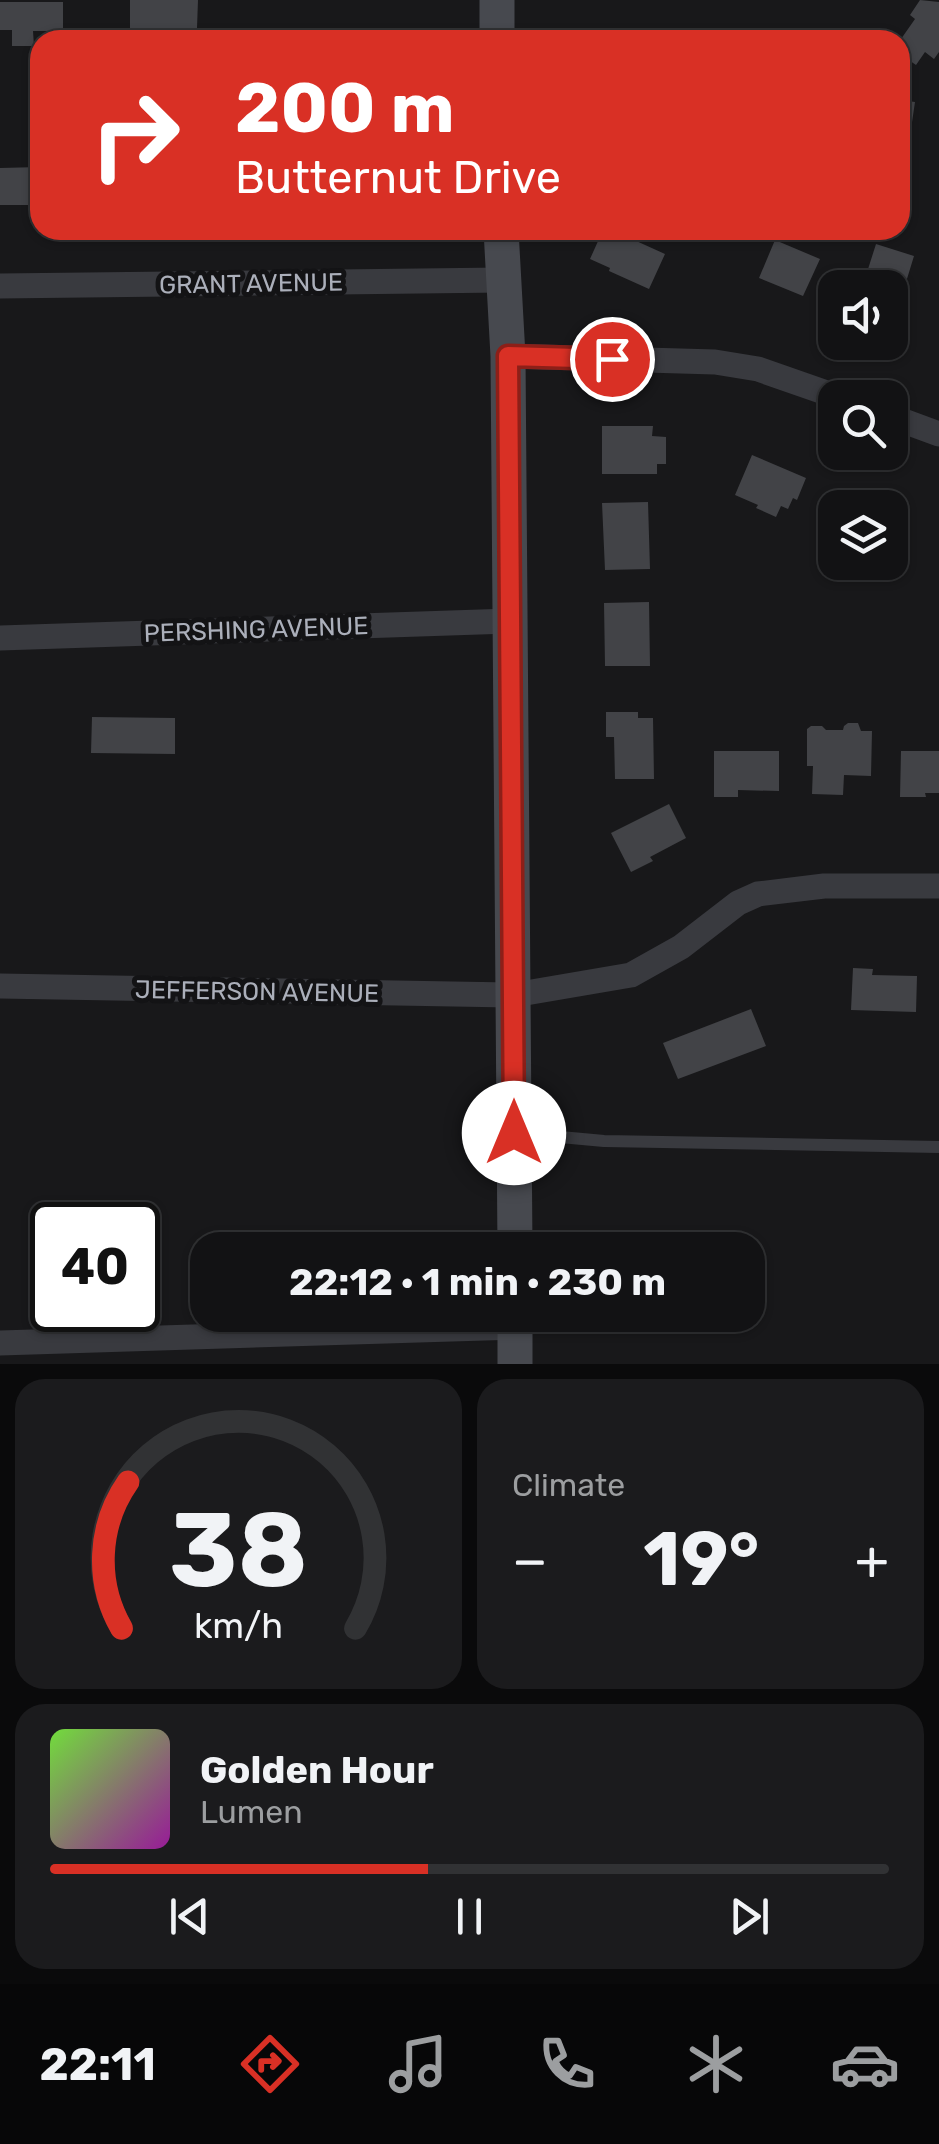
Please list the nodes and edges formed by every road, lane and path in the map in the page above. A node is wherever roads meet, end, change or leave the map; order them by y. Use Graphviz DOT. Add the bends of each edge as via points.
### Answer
graph roads {
  1 [pos="496,0"];
  2 [pos="498,30"];
  3 [pos="501,240"];
  4 [pos="502,280"];
  5 [pos="0,286"];
  6 [pos="508,356"];
  7 [pos="818,390"];
  8 [pos="908,422"];
  9 [pos="938,431"];
  10 [pos="511,621"];
  11 [pos="0,638"];
  12 [pos="939,886"];
  13 [pos="0,986"];
  14 [pos="514,995"];
  15 [pos="514,1133"];
  16 [pos="939,1147"];
  17 [pos="515,1232"];
  18 [pos="269,1332"];
  19 [pos="515,1332"];
  20 [pos="0,1344"];
  21 [pos="516,1364"];
  1 -- 2 [label="street"];
  3 -- 4 [label="street"];
  4 -- 5 [label="street, GRANT AVENUE"];
  4 -- 6 [label="street"];
  6 -- 7 [label="street" via="716,362"];
  6 -- 10 [label="street"];
  8 -- 9 [label="street"];
  10 -- 11 [label="street, PERSHING AVENUE"];
  10 -- 14 [label="street"];
  12 -- 14 [label="street, JEFFERSON AVENUE" via="824,886 758,894 631,974"];
  13 -- 14 [label="street, JEFFERSON AVENUE"];
  14 -- 15 [label="street"];
  15 -- 16 [label="lane" via="604,1141"];
  15 -- 17 [label="street"];
  18 -- 20 [label="street"];
  19 -- 21 [label="street"];
}
